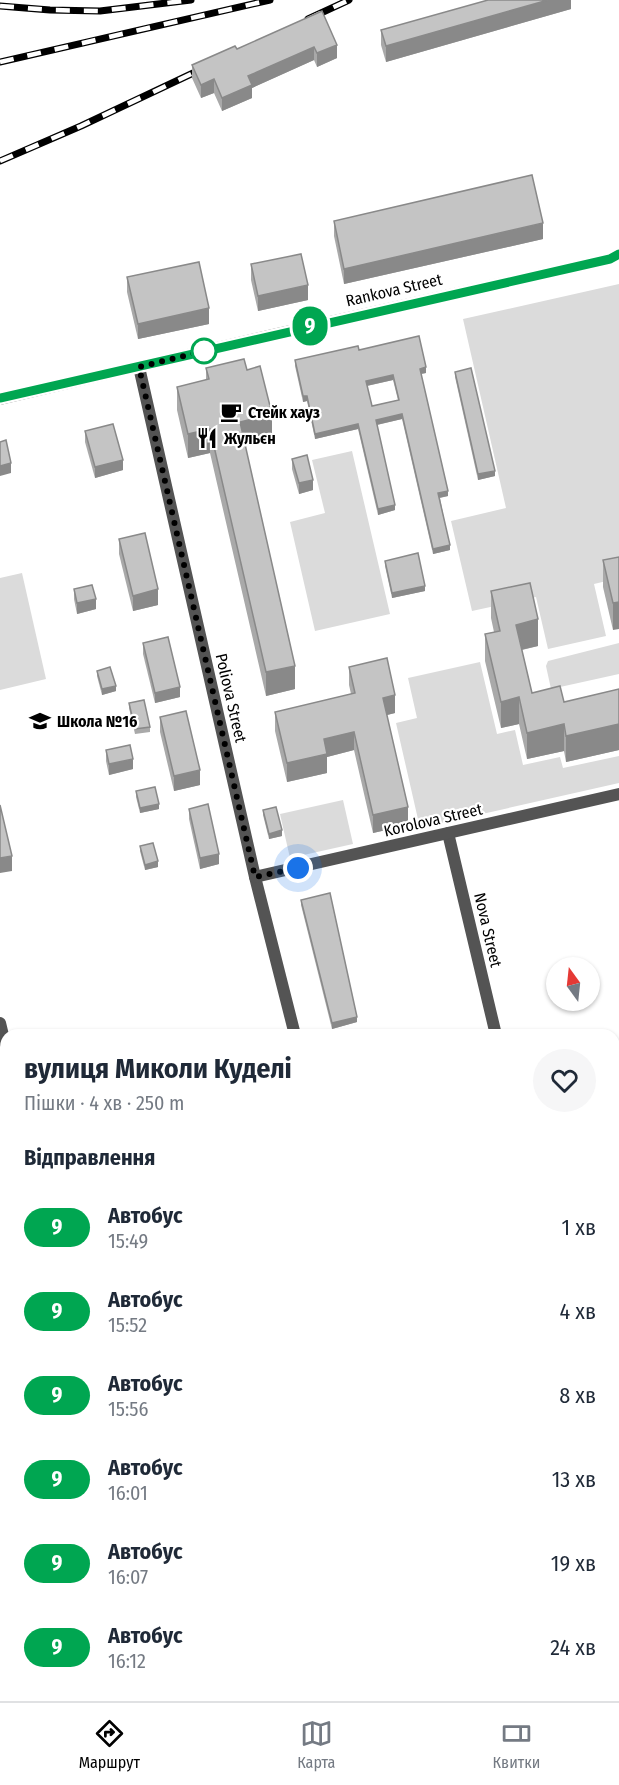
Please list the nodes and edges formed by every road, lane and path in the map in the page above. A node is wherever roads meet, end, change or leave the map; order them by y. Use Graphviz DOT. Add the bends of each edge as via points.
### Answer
graph roads {
  1 [pos="619,254"];
  2 [pos="139,367"];
  3 [pos="0,399"];
  4 [pos="619,794"];
  5 [pos="448,833"];
  6 [pos="255,877"];
  7 [pos="293,1029"];
  8 [pos="495,1029"];
  1 -- 2 [label="street, Rankova Street"];
  2 -- 3 [label="street, Rankova Street"];
  2 -- 6 [label="street, Poliova Street"];
  4 -- 5 [label="street, Korolova Street"];
  5 -- 6 [label="street, Korolova Street"];
  5 -- 8 [label="street, Nova Street"];
  6 -- 7 [label="street, Poliova Street"];
}
